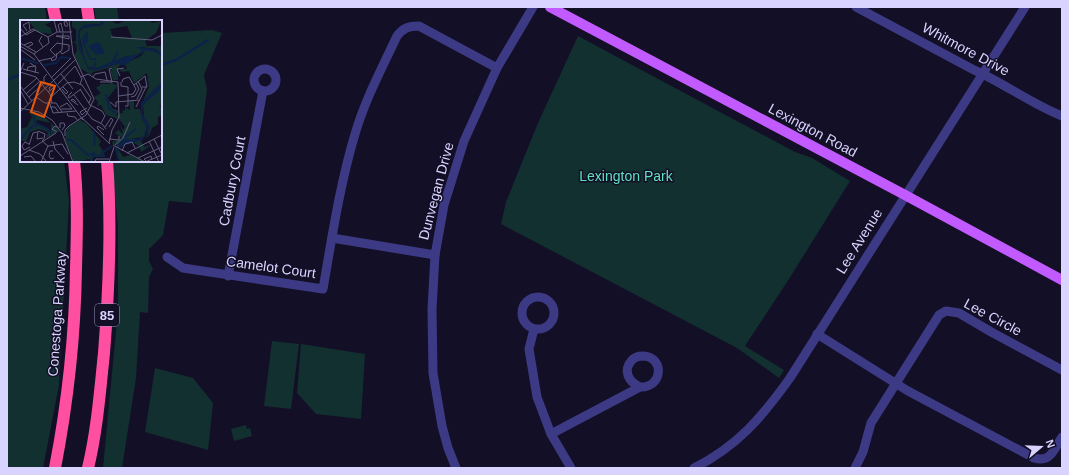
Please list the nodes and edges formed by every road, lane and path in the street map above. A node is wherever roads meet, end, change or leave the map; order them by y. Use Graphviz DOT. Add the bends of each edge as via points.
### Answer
graph roads {
  1 [pos="53,7"];
  2 [pos="87,7"];
  3 [pos="533,7"];
  4 [pos="550,7"];
  5 [pos="856,7"];
  6 [pos="1025,7"];
  7 [pos="56,20"];
  8 [pos="89,20"];
  9 [pos="497,68"];
  10 [pos="983,74"];
  11 [pos="263,91"];
  12 [pos="1062,116"];
  13 [pos="74,162"];
  14 [pos="107,162"];
  15 [pos="905,195"];
  16 [pos="332,238"];
  17 [pos="434,254"];
  18 [pos="167,257"];
  19 [pos="228,276"];
  20 [pos="1062,280"];
  21 [pos="534,329"];
  22 [pos="817,334"];
  23 [pos="1062,370"];
  24 [pos="896,383"];
  25 [pos="640,387"];
  26 [pos="550,434"];
  27 [pos="1062,437"];
  28 [pos="55,468"];
  29 [pos="88,468"];
  30 [pos="456,468"];
  31 [pos="571,468"];
  32 [pos="694,468"];
  33 [pos="854,468"];
  1 -- 7 [label="highway"];
  2 -- 8 [label="highway"];
  3 -- 9 [label="street, Dunvegan Drive"];
  4 -- 15 [label="main road, Lexington Road"];
  5 -- 10 [label="street, Whitmore Drive"];
  6 -- 10 [label="street, Lee Avenue"];
  9 -- 16 [label="street" via="419,26 402,30 376,80 357,128 343,180"];
  9 -- 17 [label="street, Dunvegan Drive" via="464,141 444,205"];
  10 -- 12 [label="street, Whitmore Drive" via="1044,109"];
  10 -- 15 [label="street, Lee Avenue"];
  11 -- 19 [label="street, Cadbury Court"];
  13 -- 28 [label="highway, Conestoga Parkway / 85" via="77,239 75,320 64,422"];
  14 -- 29 [label="highway, 85" via="107,314 101,380"];
  15 -- 20 [label="main road, Lexington Road"];
  15 -- 22 [label="street, Lee Avenue"];
  16 -- 17 [label="street"];
  16 -- 19 [label="street, Camelot Court" via="323,289"];
  17 -- 30 [label="street, Dunvegan Drive" via="433,373 442,426"];
  18 -- 19 [label="street, Camelot Court" via="183,268"];
  21 -- 26 [label="street" via="529,349 537,397"];
  22 -- 24 [label="street"];
  22 -- 32 [label="street, Lee Avenue" via="790,378 748,431"];
  23 -- 24 [label="street, Lee Circle" via="959,313 946,311 939,315"];
  24 -- 27 [label="street" via="1040,460 1050,457"];
  24 -- 33 [label="street, Lee Circle" via="871,423 863,452"];
  25 -- 26 [label="street"];
  26 -- 31 [label="street"];
}
